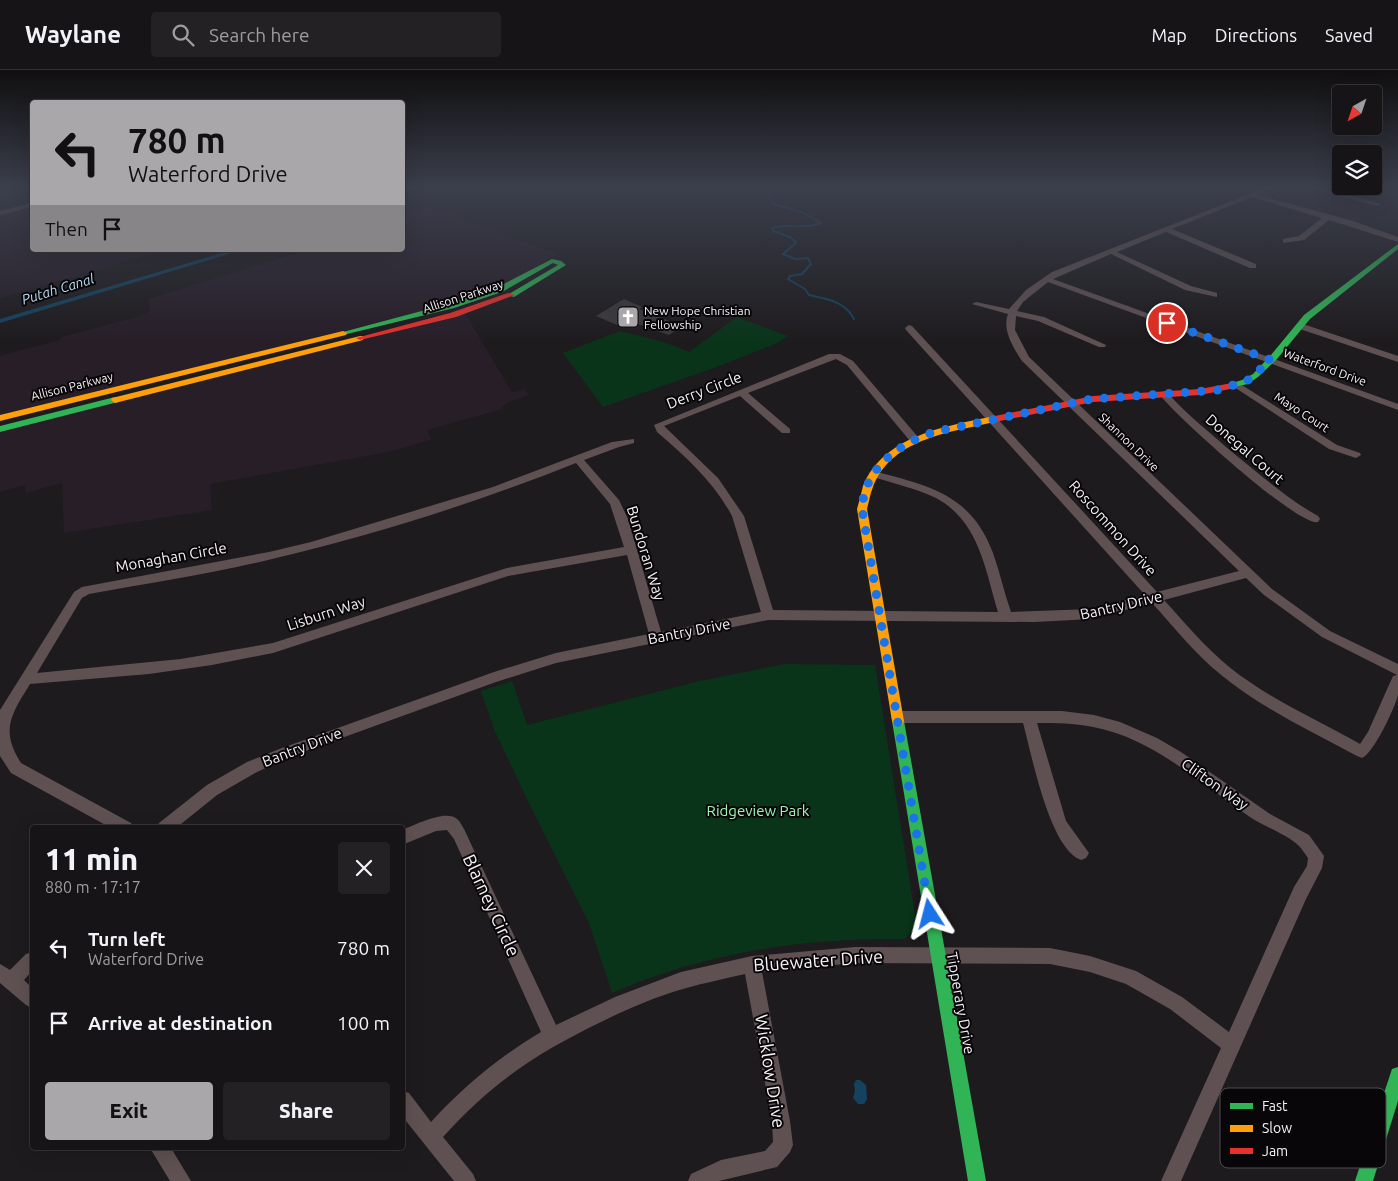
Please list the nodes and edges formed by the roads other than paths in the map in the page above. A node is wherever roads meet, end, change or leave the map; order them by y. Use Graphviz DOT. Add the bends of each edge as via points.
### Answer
graph roads {
  1 [pos="1140,239"];
  2 [pos="1188,239"];
  3 [pos="1297,239"];
  4 [pos="1286,241"];
  5 [pos="1398,246"];
  6 [pos="1110,251"];
  7 [pos="1253,266"];
  8 [pos="1047,279"];
  9 [pos="1214,294"];
  10 [pos="976,304"];
  11 [pos="1012,313"];
  12 [pos="1300,326"];
  13 [pos="909,328"];
  14 [pos="1102,345"];
  15 [pos="1398,359"];
  16 [pos="1271,360"];
  17 [pos="1237,385"];
  18 [pos="741,392"];
  19 [pos="1164,394"];
  20 [pos="1072,403"];
  21 [pos="1398,407"];
  22 [pos="0,418"];
  23 [pos="992,420"];
  24 [pos="0,429"];
  25 [pos="786,431"];
  26 [pos="914,439"];
  27 [pos="630,441"];
  28 [pos="1356,455"];
  29 [pos="578,459"];
  30 [pos="874,474"];
  31 [pos="1314,519"];
  32 [pos="630,550"];
  33 [pos="1248,573"];
  34 [pos="1155,598"];
  35 [pos="768,615"];
  36 [pos="880,615"];
  37 [pos="1006,617"];
  38 [pos="656,637"];
  39 [pos="1398,670"];
  40 [pos="25,680"];
  41 [pos="1398,680"];
  42 [pos="898,717"];
  43 [pos="1028,717"];
  44 [pos="120,825"];
  45 [pos="167,825"];
  46 [pos="405,837"];
  47 [pos="1081,853"];
  48 [pos="937,956"];
  49 [pos="30,961"];
  50 [pos="752,964"];
  51 [pos="6,977"];
  52 [pos="30,997"];
  53 [pos="552,1036"];
  54 [pos="1232,1046"];
  55 [pos="1398,1074"];
  56 [pos="405,1104"];
  57 [pos="1386,1112"];
  58 [pos="431,1136"];
  59 [pos="161,1150"];
  60 [pos="1368,1168"];
  61 [pos="181,1181"];
  62 [pos="466,1181"];
  63 [pos="698,1181"];
  64 [pos="977,1181"];
  65 [pos="1171,1181"];
  66 [pos="1364,1181"];
  1 -- 6 [label="street"];
  2 -- 7 [label="street"];
  3 -- 4 [label="street"];
  5 -- 12 [label="street, Tipperary Drive"];
  6 -- 8 [label="street"];
  6 -- 9 [label="street" via="1188,288"];
  8 -- 11 [label="street" via="1015,304"];
  8 -- 16 [label="street, Waterford Drive"];
  10 -- 11 [label="street"];
  11 -- 14 [label="street" via="1041,319"];
  11 -- 20 [label="street, Shannon Drive" via="1009,324 1014,342 1025,359"];
  12 -- 15 [label="street"];
  12 -- 16 [label="street, Tipperary Drive"];
  13 -- 23 [label="street, Roscommon Drive"];
  16 -- 17 [label="street, Tipperary Drive"];
  16 -- 21 [label="street, Waterford Drive"];
  17 -- 19 [label="street, Tipperary Drive" via="1219,390"];
  17 -- 28 [label="street, Mayo Court" via="1333,447"];
  18 -- 25 [label="street"];
  18 -- 26 [label="street, Derry Circle" via="837,356 850,363"];
  18 -- 35 [label="street, Derry Circle" via="659,425 731,501"];
  19 -- 20 [label="street, Tipperary Drive" via="1117,396"];
  19 -- 31 [label="street, Donegal Court" via="1181,414 1276,495"];
  20 -- 23 [label="street, Tipperary Drive"];
  20 -- 33 [label="street, Shannon Drive"];
  22 -- 24 [label="street, Allison Parkway" via="451,306 499,290 552,261 562,265 507,297 453,315"];
  23 -- 26 [label="street, Tipperary Drive"];
  23 -- 34 [label="street, Roscommon Drive"];
  26 -- 30 [label="street, Tipperary Drive" via="891,454"];
  27 -- 29 [label="street, Monaghan Circle"];
  29 -- 32 [label="street, Bundoran Way" via="615,503"];
  29 -- 40 [label="street, Monaghan Circle" via="497,490 311,546 86,590 78,595"];
  30 -- 36 [label="street, Tipperary Drive" via="863,497 862,509"];
  30 -- 37 [label="street" via="939,496 964,512 976,527 985,547"];
  32 -- 38 [label="street, Bundoran Way"];
  32 -- 40 [label="street, Lisburn Way" via="507,572 272,648 240,655"];
  33 -- 34 [label="street, Bantry Drive"];
  33 -- 39 [label="street, Shannon Drive" via="1291,610 1326,634"];
  34 -- 37 [label="street, Bantry Drive" via="1092,614"];
  34 -- 41 [label="street, Roscommon Drive" via="1224,670 1252,690 1362,752 1373,736"];
  35 -- 36 [label="street, Bantry Drive"];
  35 -- 38 [label="street, Bantry Drive"];
  36 -- 37 [label="street, Bantry Drive"];
  36 -- 42 [label="street, Tipperary Drive"];
  38 -- 45 [label="street, Bantry Drive" via="520,669 287,752 212,790"];
  40 -- 44 [label="street, Monaghan Circle" via="6,712 1,732 4,750 16,768"];
  42 -- 43 [label="street, Clifton Way"];
  42 -- 48 [label="street, Tipperary Drive"];
  43 -- 47 [label="street" via="1059,824"];
  43 -- 54 [label="street, Clifton Way" via="1094,721 1152,742 1265,819 1304,840 1316,856 1314,868"];
  46 -- 53 [label="street, Blarney Circle" via="434,824 451,823 459,834"];
  48 -- 50 [label="street, Bluewater Drive" via="855,955"];
  48 -- 54 [label="street, Bluewater Drive" via="1050,956 1090,964 1130,977 1176,1003"];
  48 -- 64 [label="street, Tipperary Drive"];
  49 -- 51 [label="street"];
  50 -- 53 [label="street, Bluewater Drive" via="681,981 621,1003"];
  50 -- 63 [label="street, Wicklow Drive" via="781,1121 782,1145 770,1160 721,1170"];
  51 -- 52 [label="street"];
  53 -- 58 [label="street, Bluewater Drive" via="492,1076 464,1100"];
  54 -- 65 [label="street"];
  55 -- 57 [label="street"];
  56 -- 58 [label="street"];
  58 -- 62 [label="street"];
  59 -- 61 [label="street"];
  60 -- 66 [label="street"];
}
